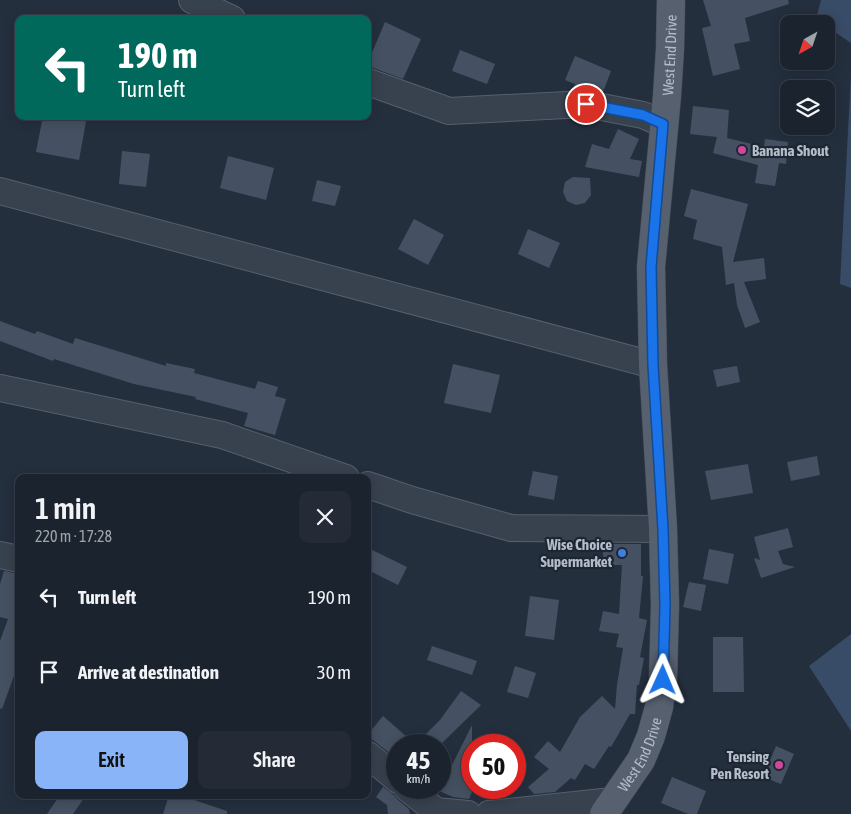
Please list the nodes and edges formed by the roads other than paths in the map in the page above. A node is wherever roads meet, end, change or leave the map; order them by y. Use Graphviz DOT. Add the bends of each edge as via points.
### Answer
graph roads {
  1 [pos="192,0"];
  2 [pos="671,0"];
  3 [pos="224,15"];
  4 [pos="371,83"];
  5 [pos="663,124"];
  6 [pos="0,191"];
  7 [pos="653,365"];
  8 [pos="0,388"];
  9 [pos="334,474"];
  10 [pos="371,486"];
  11 [pos="663,529"];
  12 [pos="0,555"];
  13 [pos="15,558"];
  14 [pos="371,758"];
  15 [pos="386,770"];
  16 [pos="421,799"];
  17 [pos="608,807"];
  18 [pos="468,814"];
  19 [pos="489,814"];
  1 -- 3 [label="street"];
  2 -- 5 [label="main road, West End Drive"];
  4 -- 5 [label="street" via="449,111 586,104 643,115"];
  5 -- 7 [label="main road, West End Drive" via="651,267"];
  6 -- 7 [label="street"];
  7 -- 11 [label="main road, West End Drive"];
  8 -- 9 [label="street" via="222,435"];
  10 -- 11 [label="street" via="511,528"];
  11 -- 17 [label="main road, West End Drive" via="665,615 659,707 641,760"];
  12 -- 13 [label="street"];
  14 -- 15 [label="street"];
  16 -- 18 [label="street" via="436,811"];
  17 -- 19 [label="street"];
}
